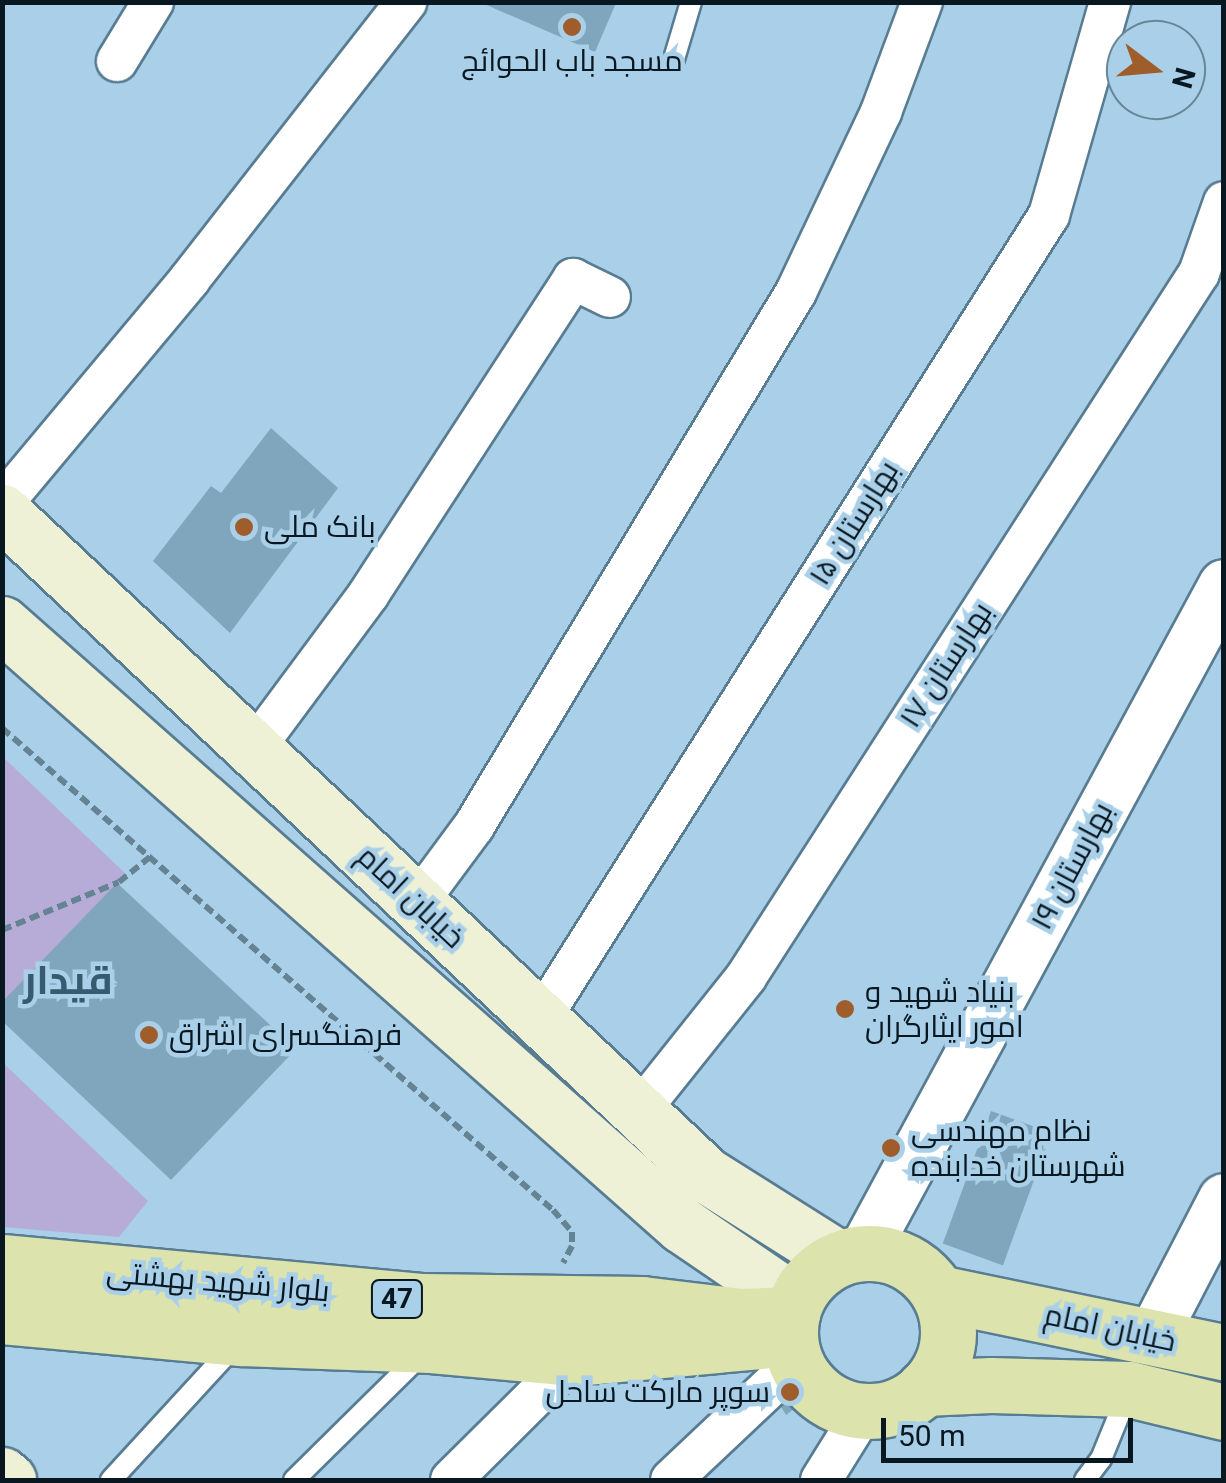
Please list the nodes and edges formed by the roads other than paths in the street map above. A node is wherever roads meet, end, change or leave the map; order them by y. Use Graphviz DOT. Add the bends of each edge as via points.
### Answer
graph roads {
  1 [pos="153,2"];
  2 [pos="406,2"];
  3 [pos="691,2"];
  4 [pos="922,2"];
  5 [pos="1110,2"];
  6 [pos="674,58"];
  7 [pos="117,61"];
  8 [pos="1224,202"];
  9 [pos="610,297"];
  10 [pos="2,508"];
  11 [pos="1224,585"];
  12 [pos="2,624"];
  13 [pos="253,750"];
  14 [pos="418,903"];
  15 [pos="541,1018"];
  16 [pos="640,1110"];
  17 [pos="1224,1198"];
  18 [pos="851,1256"];
  19 [pos="2,1262"];
  20 [pos="938,1292"];
  21 [pos="2,1316"];
  22 [pos="793,1329"];
  23 [pos="1153,1336"];
  24 [pos="241,1338"];
  25 [pos="431,1345"];
  26 [pos="1224,1352"];
  27 [pos="574,1358"];
  28 [pos="924,1388"];
  29 [pos="1130,1389"];
  30 [pos="864,1411"];
  31 [pos="1224,1412"];
  32 [pos="2,1475"];
  33 [pos="8,1480"];
  34 [pos="111,1480"];
  35 [pos="294,1480"];
  36 [pos="451,1480"];
  37 [pos="671,1480"];
  38 [pos="821,1480"];
  39 [pos="1085,1480"];
  1 -- 7 [label="street"];
  2 -- 10 [label="street"];
  3 -- 6 [label="lane"];
  4 -- 14 [label="street" via="882,112 796,292 474,826"];
  5 -- 15 [label="street, بهارستان ۱۵" via="1049,215"];
  8 -- 16 [label="street, بهارستان ۱۷" via="1199,273 767,944"];
  9 -- 13 [label="street" via="572,278 368,595"];
  10 -- 13 [label="main road, خیابان امام"];
  11 -- 18 [label="street, بهارستان ۱۹"];
  12 -- 22 [label="main road"];
  13 -- 14 [label="main road, خیابان امام"];
  14 -- 15 [label="main road, خیابان امام"];
  15 -- 16 [label="main road, خیابان امام"];
  16 -- 18 [label="main road, خیابان امام" via="706,1175"];
  17 -- 23 [label="street"];
  18 -- 20 [label="main road" via="906,1262"];
  18 -- 22 [label="main road" via="806,1284"];
  19 -- 22 [label="main road, بلوار شهید بهشتی / 47" via="423,1302 642,1304"];
  20 -- 23 [label="main road, خیابان امام"];
  20 -- 28 [label="main road" via="947,1342"];
  21 -- 24 [label="main road, بلوار شهید بهشتی / 47"];
  22 -- 27 [label="main road, بلوار شهید بهشتی / 47"];
  22 -- 30 [label="main road" via="823,1397"];
  22 -- 37 [label="street"];
  23 -- 26 [label="main road, خیابان امام"];
  24 -- 25 [label="main road, بلوار شهید بهشتی / 47"];
  24 -- 34 [label="lane"];
  25 -- 27 [label="main road, بلوار شهید بهشتی / 47"];
  25 -- 35 [label="lane"];
  27 -- 36 [label="street"];
  28 -- 29 [label="main road, خیابان امام"];
  28 -- 30 [label="main road" via="896,1406"];
  29 -- 31 [label="main road, خیابان امام"];
  29 -- 39 [label="lane"];
  30 -- 38 [label="street"];
  32 -- 33 [label="main road"];
}
